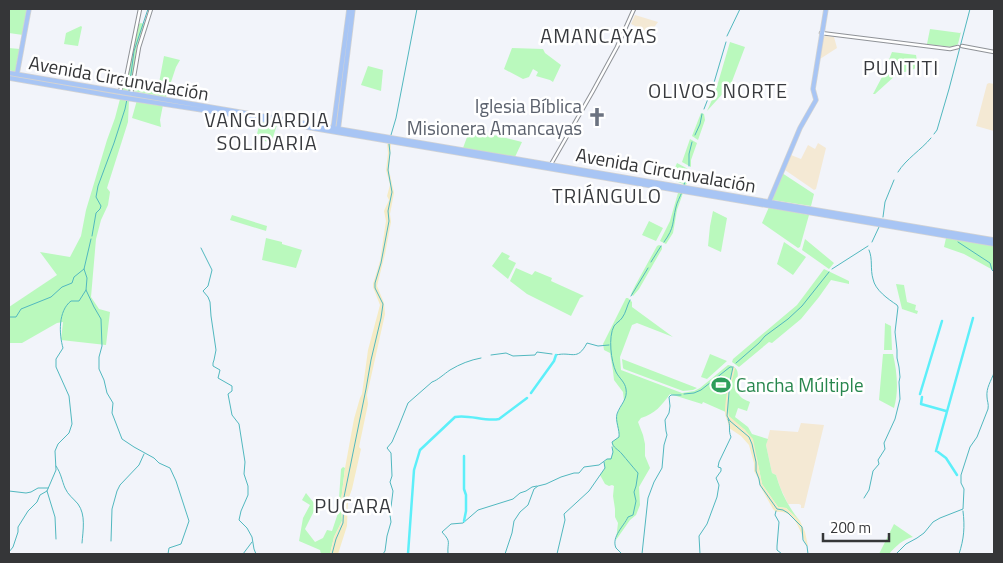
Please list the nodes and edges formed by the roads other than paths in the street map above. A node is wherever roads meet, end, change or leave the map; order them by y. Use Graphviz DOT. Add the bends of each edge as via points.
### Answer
graph roads {
  1 [pos="29,9"];
  2 [pos="140,9"];
  3 [pos="151,9"];
  4 [pos="349,9"];
  5 [pos="353,9"];
  6 [pos="634,9"];
  7 [pos="826,9"];
  8 [pos="821,33"];
  9 [pos="962,46"];
  10 [pos="958,47"];
  11 [pos="994,52"];
  12 [pos="9,72"];
  13 [pos="16,77"];
  14 [pos="9,78"];
  15 [pos="120,94"];
  16 [pos="128,95"];
  17 [pos="336,130"];
  18 [pos="389,139"];
  19 [pos="551,164"];
  20 [pos="548,169"];
  21 [pos="682,189"];
  22 [pos="768,203"];
  23 [pos="994,240"];
  24 [pos="994,244"];
  1 -- 13 [label="main road"];
  2 -- 15 [label="street"];
  3 -- 16 [label="street" via="138,47"];
  4 -- 17 [label="main road"];
  5 -- 17 [label="main road"];
  6 -- 19 [label="street" via="617,47"];
  7 -- 8 [label="main road"];
  8 -- 10 [label="street" via="950,49"];
  8 -- 22 [label="main road" via="813,89 816,100 800,128"];
  9 -- 11 [label="street"];
  12 -- 13 [label="main road, Avenida Circunvalación"];
  13 -- 14 [label="main road, Avenida Circunvalación"];
  13 -- 15 [label="main road, Avenida Circunvalación"];
  15 -- 16 [label="main road, Avenida Circunvalación"];
  16 -- 17 [label="main road, Avenida Circunvalación"];
  17 -- 18 [label="main road, Avenida Circunvalación"];
  18 -- 19 [label="main road, Avenida Circunvalación"];
  18 -- 20 [label="main road, Avenida Circunvalación"];
  19 -- 20 [label="street"];
  19 -- 21 [label="main road, Avenida Circunvalación"];
  20 -- 21 [label="main road, Avenida Circunvalación"];
  21 -- 22 [label="main road, Avenida Circunvalación"];
  22 -- 23 [label="main road, Avenida Circunvalación"];
  22 -- 24 [label="main road, Avenida Circunvalación"];
}
